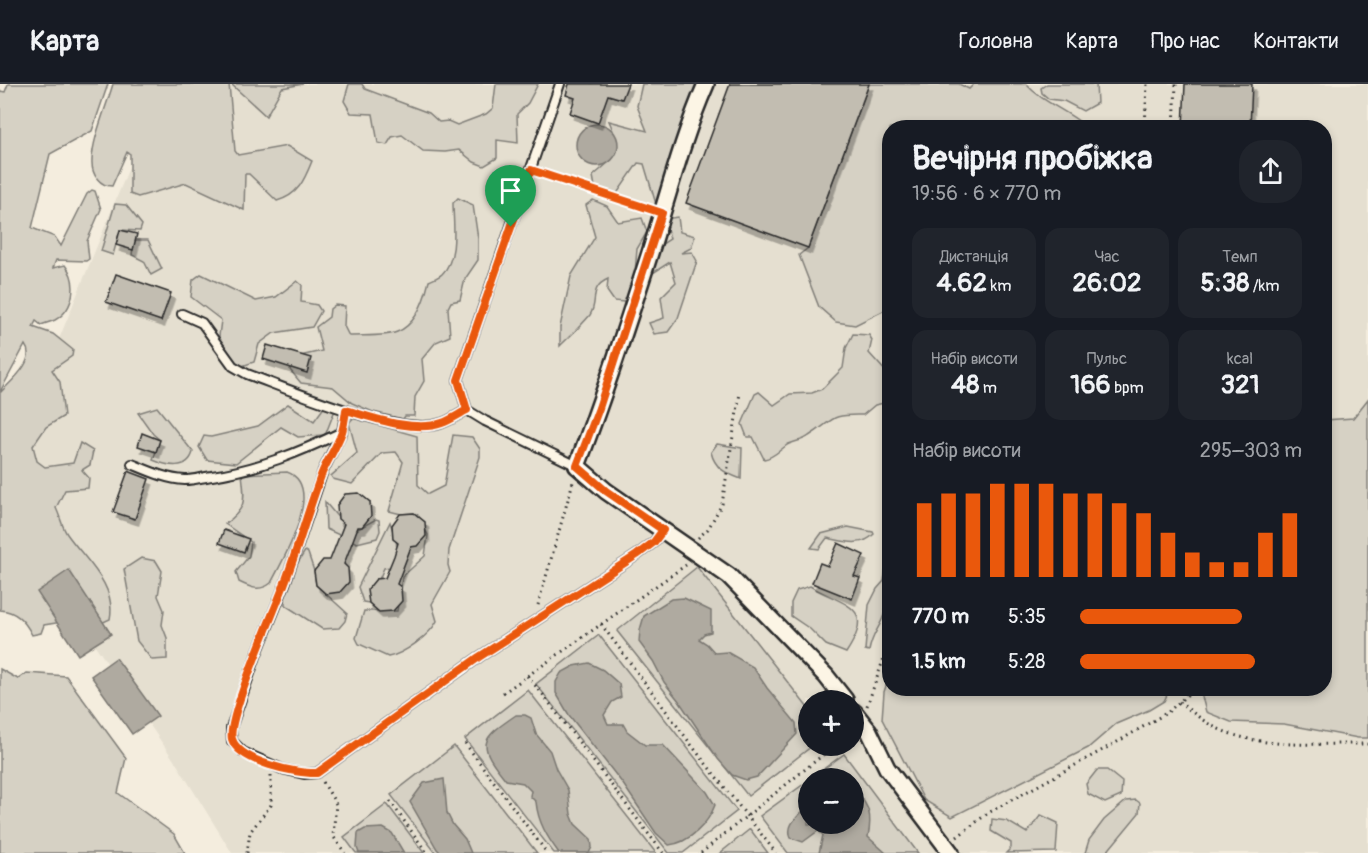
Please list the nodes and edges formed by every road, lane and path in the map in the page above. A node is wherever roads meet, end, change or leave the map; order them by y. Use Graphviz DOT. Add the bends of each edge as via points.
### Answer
graph roads {
  1 [pos="560,84"];
  2 [pos="706,84"];
  3 [pos="1147,84"];
  4 [pos="1176,84"];
  5 [pos="1145,120"];
  6 [pos="1174,120"];
  7 [pos="531,170"];
  8 [pos="662,213"];
  9 [pos="182,314"];
  10 [pos="740,393"];
  11 [pos="346,410"];
  12 [pos="467,410"];
  13 [pos="342,432"];
  14 [pos="132,464"];
  15 [pos="577,466"];
  16 [pos="663,530"];
  17 [pos="694,552"];
  18 [pos="534,621"];
  19 [pos="601,624"];
  20 [pos="882,660"];
  21 [pos="527,676"];
  22 [pos="837,690"];
  23 [pos="503,693"];
  24 [pos="1186,696"];
  25 [pos="1179,702"];
  26 [pos="864,703"];
  27 [pos="864,725"];
  28 [pos="465,743"];
  29 [pos="1368,744"];
  30 [pos="822,756"];
  31 [pos="271,765"];
  32 [pos="317,773"];
  33 [pos="390,801"];
  34 [pos="747,816"];
  35 [pos="948,849"];
  36 [pos="246,853"];
  37 [pos="345,853"];
  38 [pos="427,853"];
  39 [pos="547,853"];
  40 [pos="663,853"];
  41 [pos="701,853"];
  42 [pos="776,853"];
  1 -- 7 [label="lane"];
  2 -- 8 [label="street" via="680,148"];
  3 -- 5 [label="path"];
  4 -- 6 [label="path"];
  7 -- 8 [label="path"];
  7 -- 12 [label="lane" via="458,380"];
  8 -- 15 [label="street"];
  9 -- 11 [label="lane" via="202,322 233,366"];
  10 -- 17 [label="path" via="722,504"];
  11 -- 12 [label="lane" via="413,426 441,424"];
  11 -- 13 [label="lane"];
  12 -- 15 [label="lane"];
  13 -- 14 [label="lane" via="265,465 219,475 185,480"];
  13 -- 31 [label="lane" via="323,471 231,728 232,741 243,752"];
  15 -- 16 [label="street"];
  15 -- 18 [label="path"];
  16 -- 17 [label="street"];
  16 -- 18 [label="lane" via="637,555"];
  17 -- 19 [label="path"];
  17 -- 22 [label="street" via="729,576"];
  18 -- 32 [label="lane"];
  19 -- 21 [label="path"];
  19 -- 34 [label="path"];
  20 -- 26 [label="path"];
  21 -- 23 [label="path"];
  21 -- 40 [label="path"];
  24 -- 25 [label="path"];
  25 -- 29 [label="path" via="1210,724 1245,738 1290,744"];
  25 -- 35 [label="path" via="1119,741 988,813"];
  27 -- 35 [label="street" via="887,768"];
  28 -- 39 [label="path"];
  30 -- 34 [label="path"];
  31 -- 32 [label="lane" via="304,774"];
  31 -- 36 [label="path" via="271,805 250,832"];
  32 -- 37 [label="path" via="336,804 333,836"];
  33 -- 38 [label="path"];
  34 -- 41 [label="path"];
  34 -- 42 [label="path"];
}
